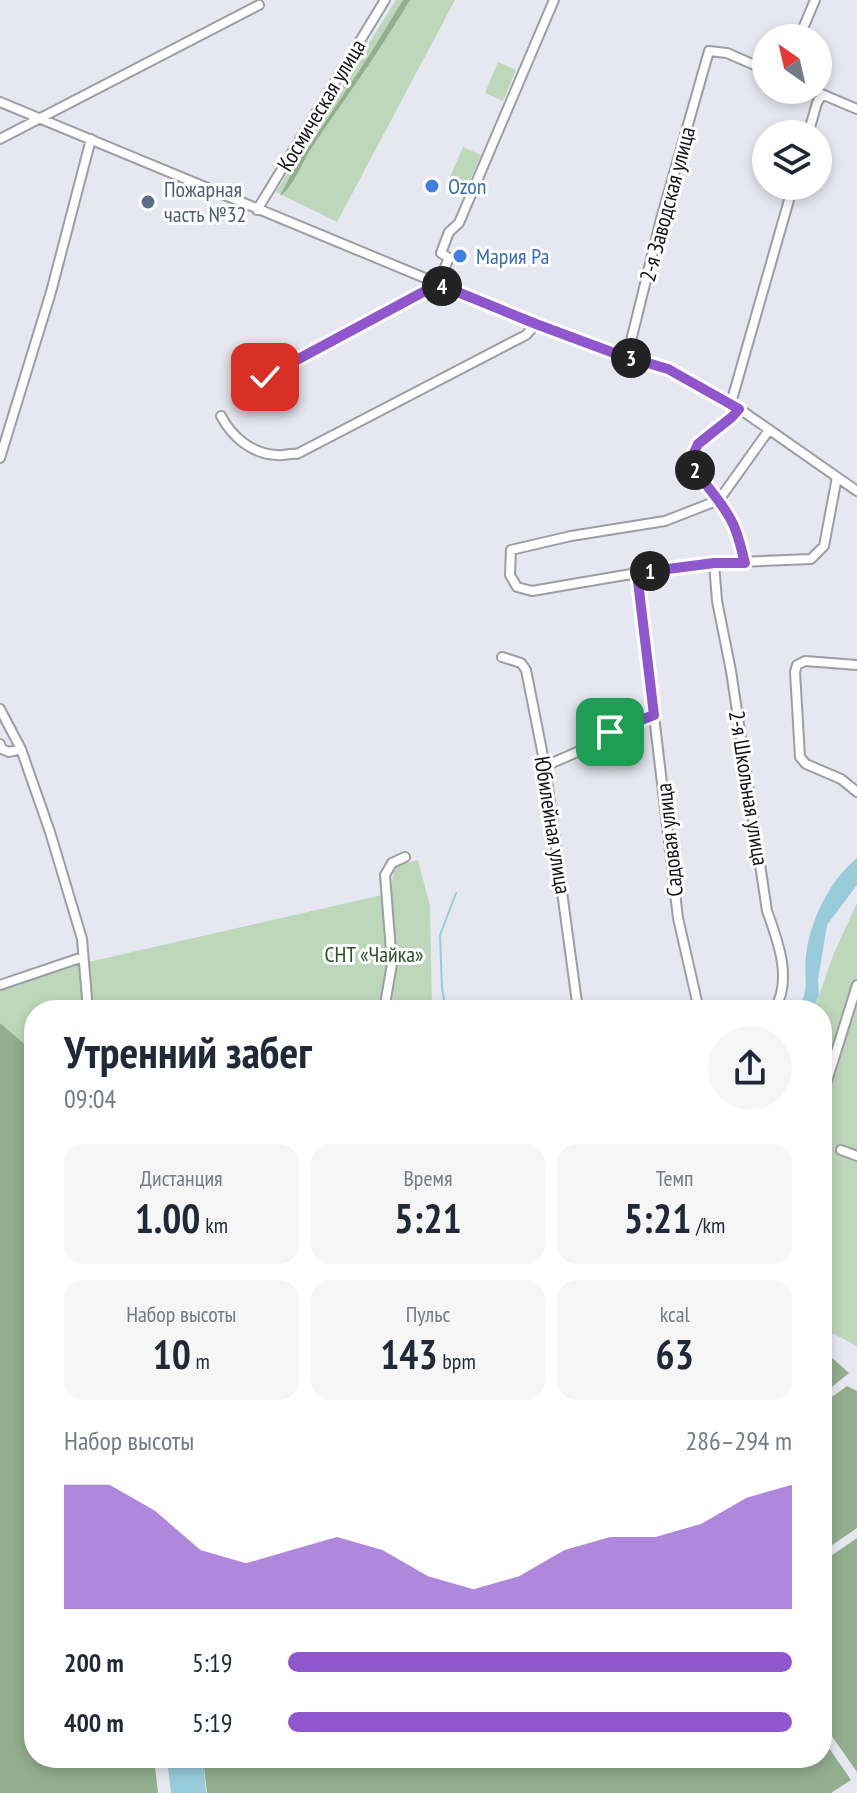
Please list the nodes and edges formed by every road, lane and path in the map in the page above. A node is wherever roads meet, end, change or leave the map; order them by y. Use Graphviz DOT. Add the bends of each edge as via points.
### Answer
graph roads {
  1 [pos="385,0"];
  2 [pos="554,0"];
  3 [pos="815,0"];
  4 [pos="259,5"];
  5 [pos="805,24"];
  6 [pos="752,64"];
  7 [pos="832,98"];
  8 [pos="0,102"];
  9 [pos="857,109"];
  10 [pos="43,119"];
  11 [pos="0,139"];
  12 [pos="91,139"];
  13 [pos="789,200"];
  14 [pos="257,210"];
  15 [pos="438,284"];
  16 [pos="536,324"];
  17 [pos="627,357"];
  18 [pos="250,383"];
  19 [pos="735,406"];
  20 [pos="221,416"];
  21 [pos="769,430"];
  22 [pos="0,458"];
  23 [pos="837,477"];
  24 [pos="857,491"];
  25 [pos="719,500"];
  26 [pos="714,563"];
  27 [pos="745,563"];
  28 [pos="637,573"];
  29 [pos="502,657"];
  30 [pos="857,665"];
  31 [pos="0,709"];
  32 [pos="654,715"];
  33 [pos="0,744"];
  34 [pos="21,749"];
  35 [pos="545,766"];
  36 [pos="857,792"];
  37 [pos="405,857"];
  38 [pos="83,957"];
  39 [pos="0,985"];
  40 [pos="857,985"];
  41 [pos="87,1000"];
  42 [pos="386,1000"];
  43 [pos="577,1000"];
  44 [pos="697,1000"];
  45 [pos="780,1000"];
  46 [pos="832,1065"];
  47 [pos="841,1150"];
  48 [pos="857,1156"];
  1 -- 14 [label="street, Космическая улица"];
  2 -- 15 [label="street" via="459,223 449,232 441,253 449,258"];
  3 -- 5 [label="street"];
  4 -- 10 [label="street"];
  6 -- 17 [label="street, 2-я Заводская улица" via="709,51"];
  7 -- 9 [label="street"];
  8 -- 10 [label="street"];
  10 -- 11 [label="street"];
  10 -- 12 [label="street"];
  12 -- 14 [label="street"];
  12 -- 22 [label="street"];
  13 -- 19 [label="street"];
  14 -- 15 [label="street"];
  15 -- 16 [label="street"];
  15 -- 18 [label="street"];
  16 -- 17 [label="street"];
  16 -- 20 [label="street" via="526,335 297,454 279,456 247,447"];
  17 -- 19 [label="street" via="668,369"];
  19 -- 21 [label="street"];
  19 -- 25 [label="street" via="732,417 698,444 690,462"];
  21 -- 23 [label="street"];
  21 -- 25 [label="street"];
  23 -- 24 [label="street"];
  23 -- 27 [label="street" via="824,546 817,556"];
  25 -- 27 [label="street" via="732,521"];
  25 -- 28 [label="street" via="665,521 511,550 510,575 517,587 532,591"];
  26 -- 27 [label="street"];
  26 -- 28 [label="street"];
  26 -- 45 [label="street, 2-я Школьная улица" via="767,911 783,969"];
  28 -- 32 [label="street, Садовая улица"];
  29 -- 35 [label="street, Юбилейная улица" via="526,670"];
  30 -- 36 [label="street" via="805,661 795,672 800,757"];
  31 -- 34 [label="street"];
  32 -- 35 [label="street"];
  32 -- 44 [label="street, Садовая улица" via="678,918"];
  33 -- 34 [label="street" via="9,752"];
  34 -- 38 [label="street" via="82,939"];
  35 -- 43 [label="street, Юбилейная улица"];
  37 -- 42 [label="street" via="392,863 385,875 392,964"];
  38 -- 39 [label="street"];
  38 -- 41 [label="street"];
  40 -- 46 [label="street"];
  47 -- 48 [label="street"];
}
